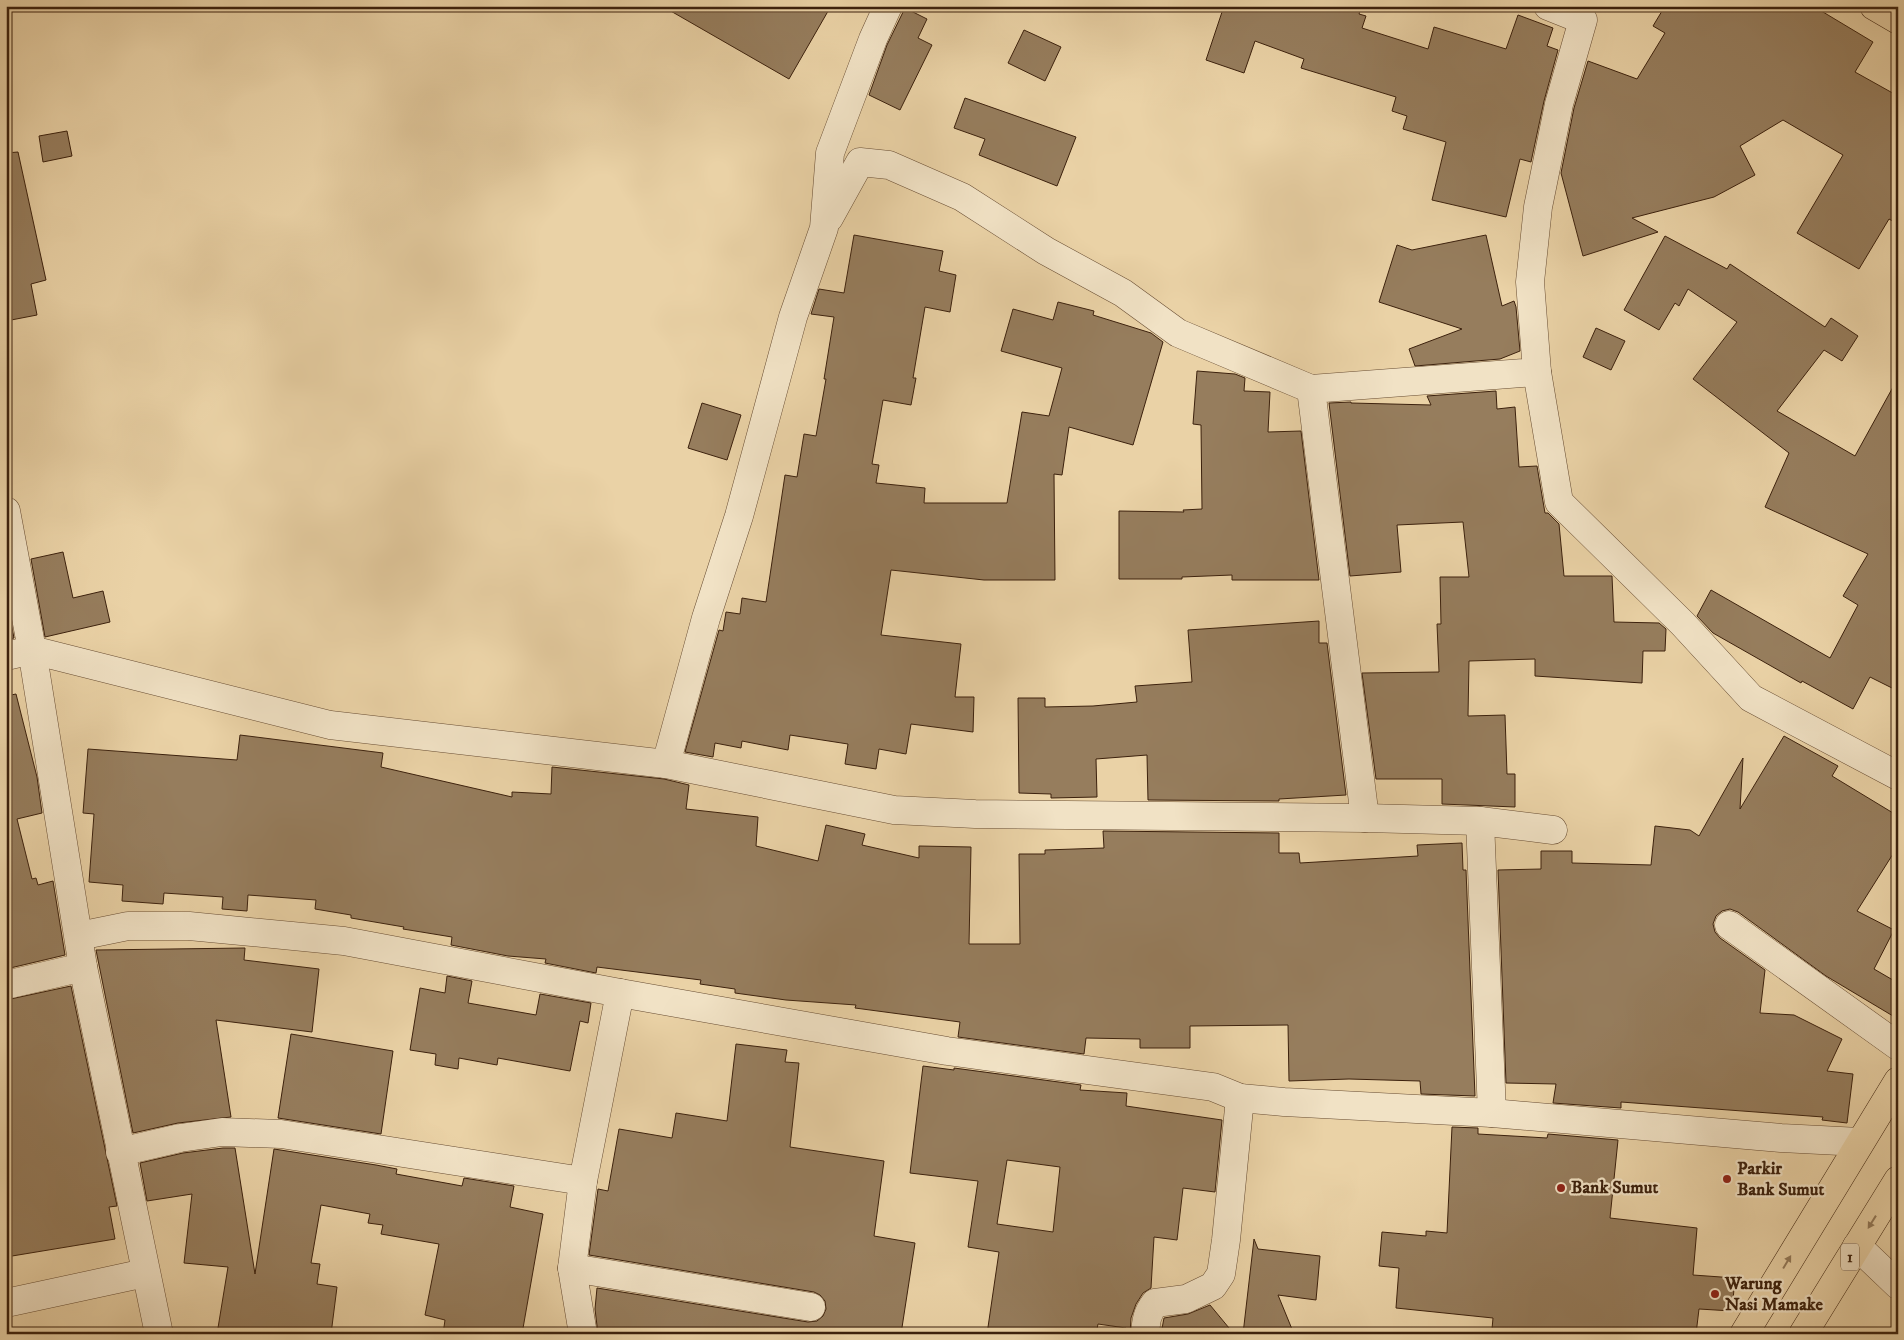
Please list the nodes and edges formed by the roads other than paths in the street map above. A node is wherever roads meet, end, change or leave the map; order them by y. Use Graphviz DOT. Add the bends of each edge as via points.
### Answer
graph roads {
  1 [pos="888,6"];
  2 [pos="1548,6"];
  3 [pos="1874,6"];
  4 [pos="1589,13"];
  5 [pos="1898,20"];
  6 [pos="824,228"];
  7 [pos="1537,372"];
  8 [pos="1311,389"];
  9 [pos="6,511"];
  10 [pos="32,650"];
  11 [pos="6,656"];
  12 [pos="666,764"];
  13 [pos="1898,776"];
  14 [pos="1365,818"];
  15 [pos="1480,821"];
  16 [pos="1553,830"];
  17 [pos="1730,925"];
  18 [pos="79,936"];
  19 [pos="83,967"];
  20 [pos="6,985"];
  21 [pos="620,993"];
  22 [pos="1898,1046"];
  23 [pos="1898,1081"];
  24 [pos="1240,1098"];
  25 [pos="1492,1112"];
  26 [pos="1860,1142"];
  27 [pos="120,1152"];
  28 [pos="1898,1180"];
  29 [pos="583,1181"];
  30 [pos="1857,1246"];
  31 [pos="572,1268"];
  32 [pos="146,1273"];
  33 [pos="1898,1285"];
  34 [pos="6,1303"];
  35 [pos="811,1307"];
  36 [pos="159,1334"];
  37 [pos="582,1334"];
  38 [pos="1145,1334"];
  39 [pos="1744,1334"];
  40 [pos="1803,1334"];
  1 -- 6 [label="street" via="830,153"];
  2 -- 4 [label="street"];
  3 -- 5 [label="highway"];
  4 -- 7 [label="street" via="1559,104 1538,207 1530,282"];
  6 -- 8 [label="street" via="860,162 889,165 962,197 1046,251 1123,293 1178,333"];
  6 -- 12 [label="street" via="793,317"];
  7 -- 8 [label="street"];
  7 -- 13 [label="street" via="1559,502 1683,624 1751,698"];
  8 -- 14 [label="street"];
  9 -- 10 [label="street"];
  10 -- 11 [label="street"];
  10 -- 12 [label="street" via="330,725"];
  10 -- 18 [label="street"];
  12 -- 14 [label="street" via="894,810 975,814"];
  14 -- 15 [label="street"];
  15 -- 16 [label="street"];
  15 -- 25 [label="street"];
  17 -- 22 [label="street"];
  18 -- 19 [label="street"];
  18 -- 21 [label="street" via="128,926 189,926 344,941"];
  19 -- 20 [label="street"];
  19 -- 27 [label="street"];
  21 -- 24 [label="street" via="947,1050 1213,1087"];
  21 -- 29 [label="street"];
  23 -- 26 [label="highway"];
  24 -- 25 [label="street"];
  24 -- 38 [label="street" via="1221,1274 1212,1286 1186,1300 1155,1303 1146,1317"];
  25 -- 26 [label="street"];
  39 -- 26 [label="highway, one-way"];
  27 -- 29 [label="street" via="222,1132 281,1134"];
  27 -- 32 [label="street"];
  28 -- 30 [label="highway, 1, one-way"];
  29 -- 31 [label="street"];
  30 -- 33 [label="street"];
  30 -- 40 [label="highway, 1"];
  31 -- 35 [label="street"];
  31 -- 37 [label="street"];
  32 -- 34 [label="street"];
  32 -- 36 [label="street"];
}
